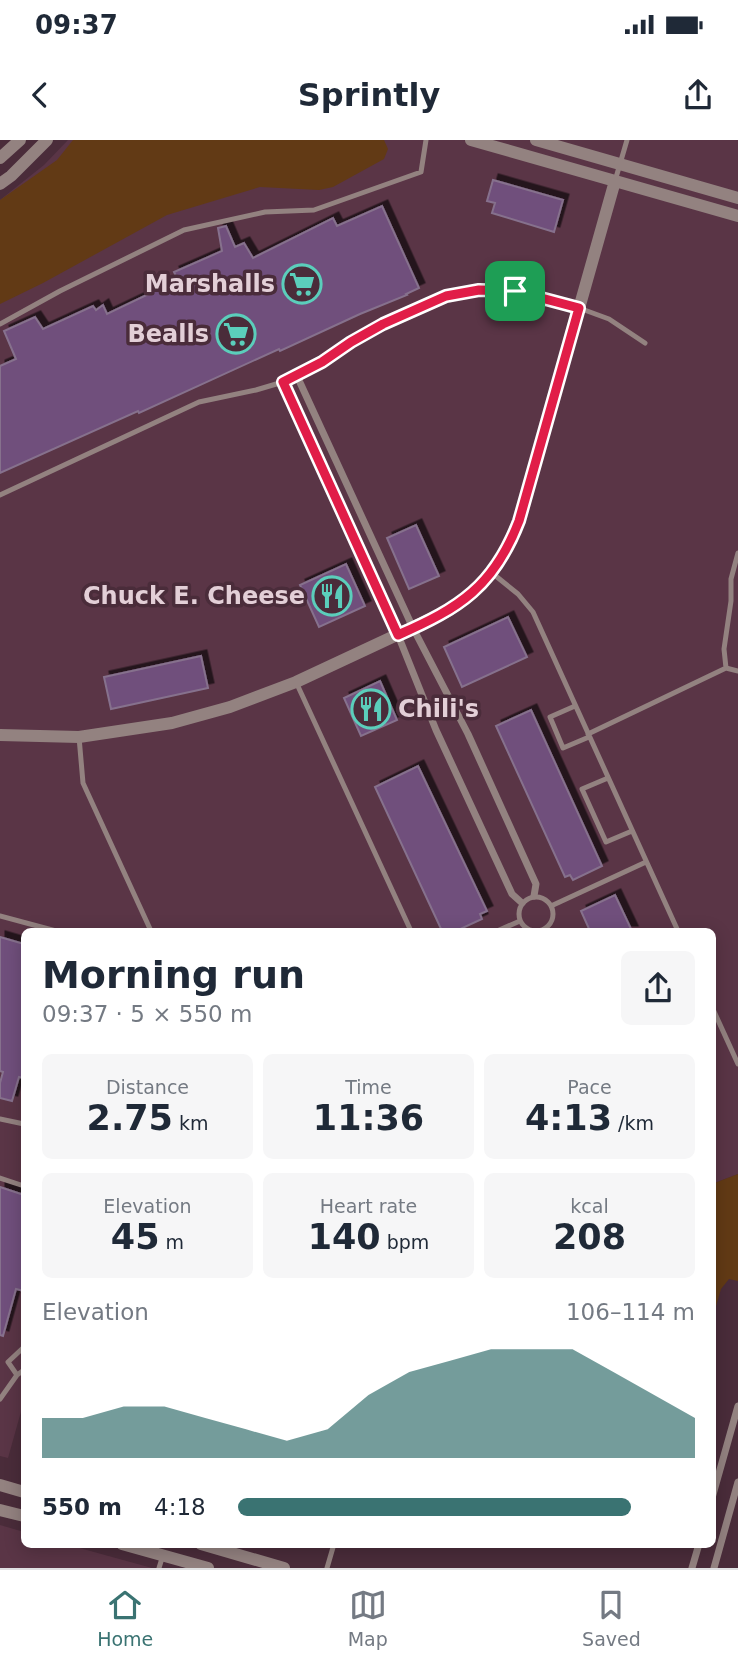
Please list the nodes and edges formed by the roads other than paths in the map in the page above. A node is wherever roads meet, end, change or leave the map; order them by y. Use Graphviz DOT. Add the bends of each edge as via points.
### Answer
graph roads {
  1 [pos="20,140"];
  2 [pos="47,140"];
  3 [pos="426,140"];
  4 [pos="471,140"];
  5 [pos="536,140"];
  6 [pos="627,140"];
  7 [pos="0,158"];
  8 [pos="620,164"];
  9 [pos="615,181"];
  10 [pos="0,184"];
  11 [pos="738,198"];
  12 [pos="738,216"];
  13 [pos="579,308"];
  14 [pos="0,324"];
  15 [pos="645,343"];
  16 [pos="297,376"];
  17 [pos="283,382"];
  18 [pos="0,495"];
  19 [pos="738,553"];
  20 [pos="492,573"];
  21 [pos="413,628"];
  22 [pos="398,635"];
  23 [pos="726,668"];
  24 [pos="738,671"];
  25 [pos="296,682"];
  26 [pos="575,706"];
  27 [pos="0,735"];
  28 [pos="588,735"];
  29 [pos="79,737"];
  30 [pos="608,778"];
  31 [pos="632,831"];
  32 [pos="646,862"];
  33 [pos="534,896"];
  34 [pos="522,903"];
  35 [pos="551,906"];
  36 [pos="0,916"];
  37 [pos="520,921"];
  38 [pos="45,928"];
  39 [pos="150,928"];
  40 [pos="410,928"];
  41 [pos="504,928"];
  42 [pos="526,928"];
  43 [pos="544,928"];
  44 [pos="677,928"];
  45 [pos="716,1016"];
  46 [pos="738,1064"];
  47 [pos="0,1119"];
  48 [pos="21,1123"];
  49 [pos="0,1178"];
  50 [pos="21,1185"];
  51 [pos="21,1350"];
  52 [pos="21,1372"];
  53 [pos="17,1375"];
  54 [pos="0,1399"];
  55 [pos="738,1406"];
  56 [pos="738,1482"];
  57 [pos="716,1484"];
  58 [pos="0,1485"];
  59 [pos="21,1491"];
  60 [pos="0,1510"];
  61 [pos="21,1515"];
  62 [pos="131,1548"];
  63 [pos="215,1548"];
  64 [pos="333,1548"];
  65 [pos="698,1548"];
  66 [pos="161,1561"];
  67 [pos="208,1568"];
  68 [pos="284,1568"];
  69 [pos="327,1568"];
  70 [pos="692,1568"];
  71 [pos="714,1568"];
  1 -- 7 [label="street"];
  2 -- 10 [label="street"];
  3 -- 14 [label="lane" via="421,172 314,210 265,212 184,230"];
  4 -- 9 [label="street"];
  5 -- 8 [label="street"];
  6 -- 8 [label="lane"];
  8 -- 9 [label="lane"];
  8 -- 11 [label="street"];
  9 -- 12 [label="street"];
  9 -- 13 [label="street"];
  13 -- 15 [label="lane" via="609,319"];
  13 -- 16 [label="lane" via="515,291 479,290 446,296 383,324"];
  13 -- 20 [label="street" via="519,521"];
  16 -- 17 [label="lane"];
  16 -- 21 [label="street"];
  17 -- 18 [label="lane" via="199,402"];
  17 -- 22 [label="street"];
  19 -- 23 [label="lane" via="731,579"];
  20 -- 21 [label="street" via="448,611"];
  20 -- 26 [label="lane" via="533,612"];
  21 -- 22 [label="street"];
  21 -- 33 [label="street" via="531,872"];
  22 -- 25 [label="street"];
  22 -- 34 [label="street" via="436,730 512,894"];
  23 -- 24 [label="lane"];
  23 -- 28 [label="lane"];
  25 -- 29 [label="street" via="172,723"];
  25 -- 40 [label="lane"];
  26 -- 28 [label="lane"];
  26 -- 28 [label="lane" via="550,717 563,748"];
  27 -- 29 [label="street"];
  28 -- 30 [label="lane"];
  29 -- 39 [label="lane" via="83,783"];
  30 -- 31 [label="lane"];
  30 -- 31 [label="lane" via="582,789 606,842"];
  31 -- 32 [label="lane"];
  32 -- 35 [label="lane"];
  32 -- 44 [label="lane"];
  33 -- 34 [label="lane"];
  33 -- 35 [label="lane"];
  34 -- 37 [label="lane"];
  35 -- 43 [label="lane" via="551,922"];
  36 -- 38 [label="lane"];
  37 -- 41 [label="lane"];
  37 -- 42 [label="lane"];
  45 -- 46 [label="lane"];
  47 -- 48 [label="lane"];
  49 -- 50 [label="lane"];
  51 -- 53 [label="lane" via="8,1362"];
  52 -- 53 [label="lane"];
  53 -- 54 [label="lane"];
  55 -- 57 [label="street"];
  56 -- 71 [label="street"];
  58 -- 59 [label="street"];
  60 -- 61 [label="street"];
  62 -- 66 [label="street"];
  63 -- 68 [label="street"];
  64 -- 69 [label="lane"];
  65 -- 70 [label="street"];
  66 -- 67 [label="street"];
}
